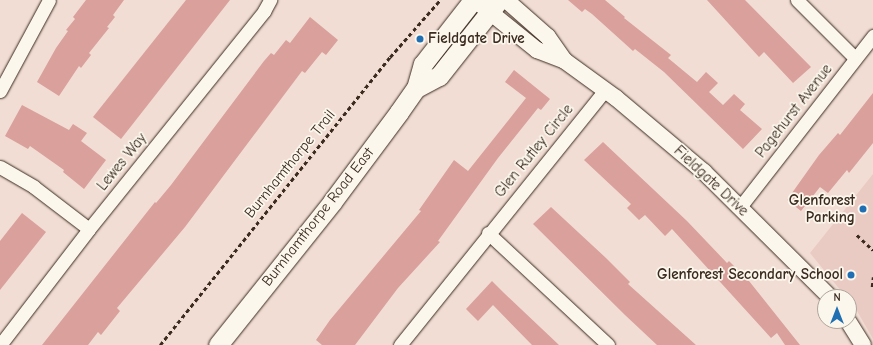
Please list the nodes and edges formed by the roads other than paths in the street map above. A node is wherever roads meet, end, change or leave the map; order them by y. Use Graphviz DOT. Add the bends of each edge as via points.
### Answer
graph roads {
  1 [pos="50,0"];
  2 [pos="270,0"];
  3 [pos="474,0"];
  4 [pos="506,0"];
  5 [pos="797,0"];
  6 [pos="494,6"];
  7 [pos="873,36"];
  8 [pos="855,58"];
  9 [pos="565,61"];
  10 [pos="416,88"];
  11 [pos="605,90"];
  12 [pos="0,91"];
  13 [pos="0,166"];
  14 [pos="740,207"];
  15 [pos="89,229"];
  16 [pos="488,233"];
  17 [pos="822,289"];
  18 [pos="853,329"];
  19 [pos="0,345"];
  20 [pos="218,345"];
  21 [pos="400,345"];
  22 [pos="608,345"];
  23 [pos="863,345"];
  1 -- 12 [label="street"];
  2 -- 15 [label="street, Lewes Way" via="264,11"];
  3 -- 6 [label="street, Fieldgate Drive"];
  3 -- 10 [label="main road, Burnhamthorpe Road East" via="423,64"];
  4 -- 9 [label="street, Fieldgate Drive" via="548,37"];
  5 -- 8 [label="street"];
  6 -- 9 [label="street, Fieldgate Drive" via="537,50"];
  6 -- 10 [label="main road, Burnhamthorpe Road East" via="439,76"];
  7 -- 8 [label="street, Pagehurst Avenue"];
  8 -- 14 [label="street, Pagehurst Avenue"];
  9 -- 11 [label="street, Fieldgate Drive"];
  10 -- 20 [label="main road, Burnhamthorpe Road East" via="332,202"];
  11 -- 14 [label="street, Fieldgate Drive" via="704,172"];
  11 -- 16 [label="street, Glen Rutley Circle"];
  13 -- 15 [label="street" via="34,187"];
  14 -- 17 [label="street, Fieldgate Drive"];
  15 -- 19 [label="street, Lewes Way"];
  16 -- 21 [label="street, Glen Rutley Circle"];
  16 -- 22 [label="street"];
  18 -- 23 [label="street"];
}
